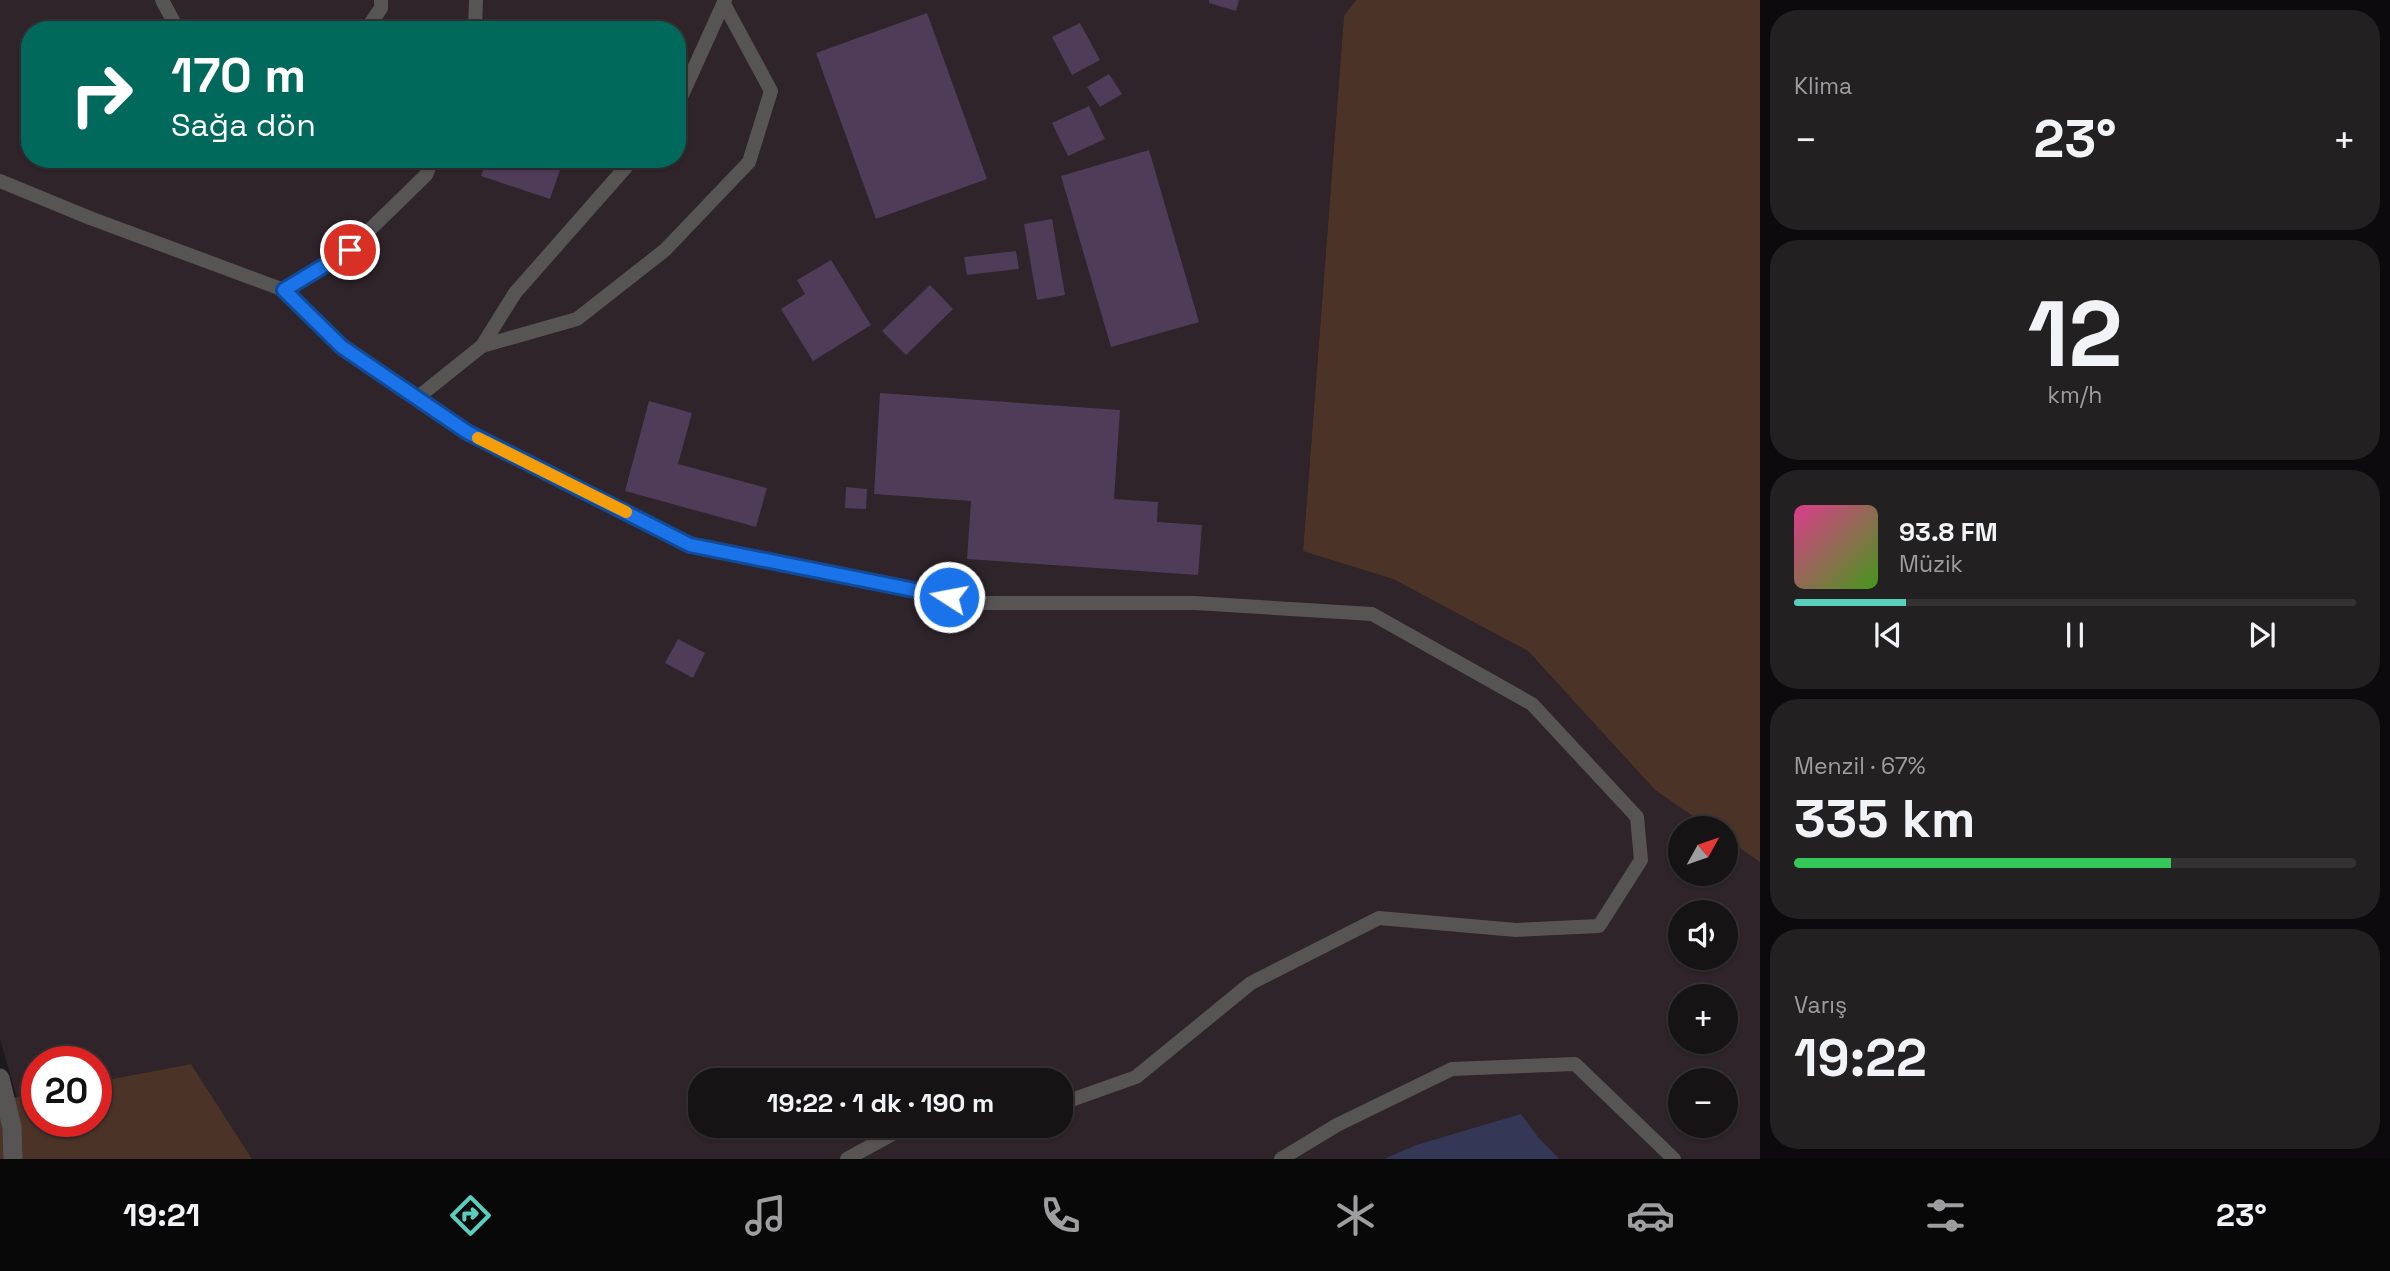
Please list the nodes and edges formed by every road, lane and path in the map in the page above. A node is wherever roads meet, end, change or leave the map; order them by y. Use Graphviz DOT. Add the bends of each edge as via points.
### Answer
graph roads {
  1 [pos="162,0"];
  2 [pos="381,0"];
  3 [pos="476,0"];
  4 [pos="725,2"];
  5 [pos="173,21"];
  6 [pos="373,21"];
  7 [pos="475,21"];
  8 [pos="686,86"];
  9 [pos="429,168"];
  10 [pos="625,168"];
  11 [pos="0,181"];
  12 [pos="284,290"];
  13 [pos="482,346"];
  14 [pos="417,398"];
  15 [pos="0,1078"];
  16 [pos="1073,1099"];
  17 [pos="885,1138"];
  18 [pos="13,1159"];
  19 [pos="847,1159"];
  20 [pos="1281,1159"];
  21 [pos="1674,1159"];
  1 -- 5 [label="lane"];
  2 -- 6 [label="lane" via="382,8"];
  3 -- 7 [label="lane"];
  4 -- 8 [label="lane"];
  4 -- 13 [label="lane" via="771,90 749,162 665,250 577,319"];
  9 -- 12 [label="lane" via="350,250"];
  10 -- 13 [label="lane" via="515,293"];
  11 -- 12 [label="lane"];
  12 -- 14 [label="lane" via="342,347"];
  13 -- 14 [label="lane"];
  14 -- 16 [label="lane" via="467,432 690,545 975,603 1195,603 1373,614 1532,704 1637,817 1642,860 1599,926 1516,930 1379,918 1251,983 1136,1077"];
  15 -- 18 [label="street" via="12,1127"];
  17 -- 19 [label="lane"];
  20 -- 21 [label="lane" via="1337,1125 1452,1069 1575,1065"];
}
